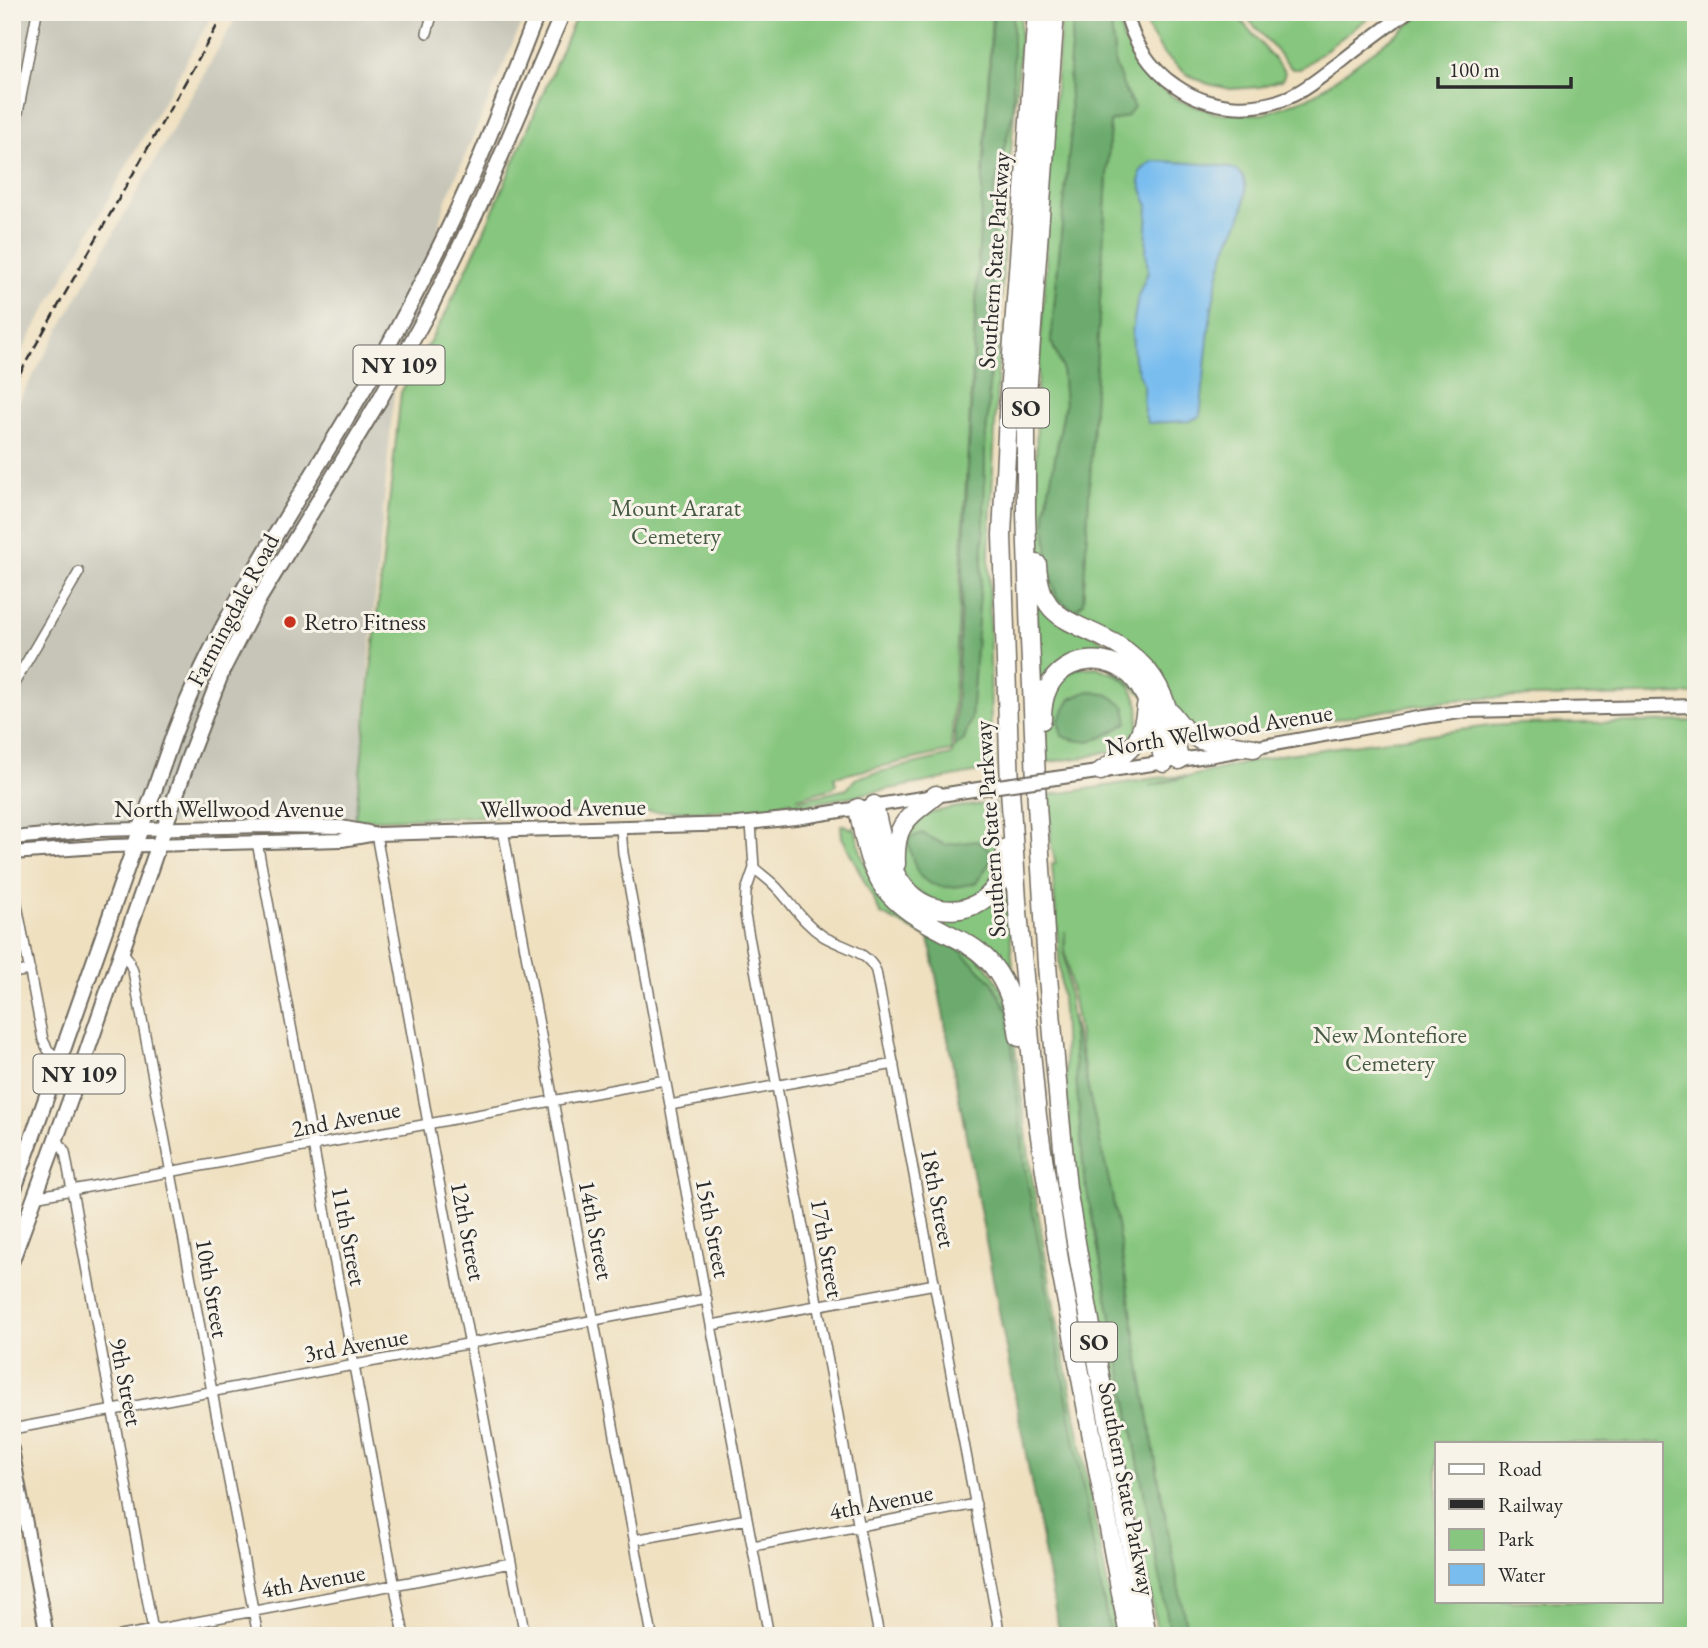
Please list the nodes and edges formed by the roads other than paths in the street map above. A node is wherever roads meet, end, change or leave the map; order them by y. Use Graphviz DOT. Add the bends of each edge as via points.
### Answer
graph roads {
  1 [pos="37,12"];
  2 [pos="433,12"];
  3 [pos="538,12"];
  4 [pos="1037,12"];
  5 [pos="1055,12"];
  6 [pos="1126,12"];
  7 [pos="1406,12"];
  8 [pos="563,13"];
  9 [pos="427,33"];
  10 [pos="12,145"];
  11 [pos="1026,513"];
  12 [pos="79,572"];
  13 [pos="12,687"];
  14 [pos="1147,699"];
  15 [pos="1696,706"];
  16 [pos="1167,707"];
  17 [pos="1254,748"];
  18 [pos="1171,762"];
  19 [pos="1101,771"];
  20 [pos="1010,789"];
  21 [pos="936,795"];
  22 [pos="1037,804"];
  23 [pos="866,806"];
  24 [pos="751,823"];
  25 [pos="621,828"];
  26 [pos="141,829"];
  27 [pos="164,829"];
  28 [pos="503,830"];
  29 [pos="376,834"];
  30 [pos="12,838"];
  31 [pos="257,842"];
  32 [pos="135,845"];
  33 [pos="159,845"];
  34 [pos="12,853"];
  35 [pos="754,867"];
  36 [pos="896,874"];
  37 [pos="12,878"];
  38 [pos="122,950"];
  39 [pos="30,970"];
  40 [pos="12,973"];
  41 [pos="61,1061"];
  42 [pos="894,1064"];
  43 [pos="666,1080"];
  44 [pos="777,1086"];
  45 [pos="552,1100"];
  46 [pos="670,1105"];
  47 [pos="1037,1116"];
  48 [pos="428,1123"];
  49 [pos="56,1137"];
  50 [pos="313,1146"];
  51 [pos="171,1171"];
  52 [pos="71,1190"];
  53 [pos="12,1195"];
  54 [pos="34,1197"];
  55 [pos="12,1259"];
  56 [pos="935,1284"];
  57 [pos="707,1299"];
  58 [pos="818,1305"];
  59 [pos="594,1320"];
  60 [pos="712,1325"];
  61 [pos="470,1343"];
  62 [pos="353,1364"];
  63 [pos="212,1391"];
  64 [pos="112,1410"];
  65 [pos="12,1429"];
  66 [pos="12,1449"];
  67 [pos="975,1504"];
  68 [pos="747,1519"];
  69 [pos="859,1526"];
  70 [pos="634,1541"];
  71 [pos="753,1546"];
  72 [pos="511,1563"];
  73 [pos="395,1585"];
  74 [pos="253,1611"];
  75 [pos="154,1633"];
  76 [pos="47,1636"];
  77 [pos="121,1636"];
  78 [pos="258,1636"];
  79 [pos="404,1636"];
  80 [pos="525,1636"];
  81 [pos="652,1636"];
  82 [pos="769,1636"];
  83 [pos="879,1636"];
  84 [pos="1000,1636"];
  85 [pos="1129,1636"];
  86 [pos="1147,1636"];
  1 -- 10 [label="street"];
  2 -- 9 [label="street"];
  3 -- 26 [label="main road, Farmingdale Road / NY 109" via="474,172 414,296 239,596 205,663"];
  4 -- 20 [label="highway, Southern State Parkway / SO" via="1002,535"];
  5 -- 11 [label="highway, Southern State Parkway / SO" via="1026,408"];
  6 -- 7 [label="main road" via="1141,51 1163,77 1200,99 1243,107 1297,93"];
  8 -- 27 [label="main road, Farmingdale Road / NY 109" via="480,205 423,321 228,658"];
  11 -- 16 [label="highway" via="1049,606 1062,618 1133,657 1151,676"];
  11 -- 22 [label="highway, Southern State Parkway / SO"];
  12 -- 13 [label="street"];
  14 -- 18 [label="highway"];
  14 -- 19 [label="highway" via="1138,739"];
  14 -- 22 [label="highway" via="1128,673 1106,662 1082,662 1059,674 1043,705"];
  15 -- 17 [label="main road, North Wellwood Avenue" via="1467,711"];
  16 -- 17 [label="highway" via="1196,738"];
  16 -- 18 [label="highway"];
  17 -- 18 [label="main road, North Wellwood Avenue"];
  18 -- 19 [label="main road, North Wellwood Avenue"];
  19 -- 21 [label="main road, North Wellwood Avenue, bridge"];
  20 -- 36 [label="highway" via="1004,869 985,899 965,909 935,908 912,895"];
  20 -- 47 [label="highway, Southern State Parkway / SO"];
  21 -- 23 [label="main road, North Wellwood Avenue"];
  21 -- 36 [label="highway" via="908,817 899,831"];
  22 -- 86 [label="highway, Southern State Parkway / SO" via="1067,1188"];
  23 -- 24 [label="main road, North Wellwood Avenue"];
  23 -- 36 [label="highway"];
  23 -- 47 [label="highway" via="870,861 881,883 911,914 978,951 1003,981 1015,1012"];
  24 -- 25 [label="main road, Wellwood Avenue"];
  24 -- 35 [label="street"];
  25 -- 28 [label="main road, Wellwood Avenue"];
  25 -- 43 [label="street, 15th Street"];
  26 -- 27 [label="main road, North Wellwood Avenue"];
  26 -- 30 [label="main road, North Wellwood Avenue"];
  26 -- 32 [label="main road, Farmingdale Road / NY 109"];
  27 -- 29 [label="main road, North Wellwood Avenue" via="341,827"];
  27 -- 33 [label="main road, Farmingdale Road / NY 109"];
  28 -- 29 [label="main road, Wellwood Avenue"];
  28 -- 45 [label="street, 14th Street"];
  29 -- 31 [label="main road, North Wellwood Avenue" via="342,840"];
  29 -- 48 [label="street, 12th Street"];
  31 -- 33 [label="main road, North Wellwood Avenue"];
  31 -- 50 [label="street, 11th Street"];
  32 -- 33 [label="main road, North Wellwood Avenue"];
  32 -- 34 [label="main road, North Wellwood Avenue"];
  32 -- 41 [label="main road, Farmingdale Road / NY 109"];
  33 -- 38 [label="main road, Farmingdale Road / NY 109"];
  35 -- 42 [label="street, 18th Street" via="816,930 873,963"];
  35 -- 44 [label="street, 17th Street" via="744,910"];
  37 -- 39 [label="street"];
  38 -- 49 [label="main road, Farmingdale Road / NY 109"];
  38 -- 51 [label="street, 10th Street" via="133,971"];
  39 -- 40 [label="street"];
  39 -- 41 [label="street" via="44,1044"];
  41 -- 53 [label="main road, Farmingdale Road / NY 109"];
  42 -- 44 [label="street"];
  42 -- 56 [label="street, 18th Street"];
  43 -- 45 [label="street, 2nd Avenue"];
  43 -- 46 [label="street, 15th Street"];
  44 -- 46 [label="street"];
  44 -- 58 [label="street, 17th Street"];
  45 -- 48 [label="street, 2nd Avenue"];
  45 -- 59 [label="street, 14th Street"];
  46 -- 57 [label="street, 15th Street"];
  47 -- 85 [label="highway, Southern State Parkway / SO"];
  48 -- 50 [label="street, 2nd Avenue"];
  48 -- 61 [label="street, 12th Street"];
  49 -- 52 [label="street, 9th Street" via="65,1153"];
  49 -- 54 [label="main road, Farmingdale Road / NY 109"];
  50 -- 51 [label="street, 2nd Avenue"];
  50 -- 62 [label="street, 11th Street"];
  51 -- 52 [label="street, 2nd Avenue"];
  51 -- 63 [label="street, 10th Street"];
  52 -- 54 [label="street, 2nd Avenue"];
  52 -- 64 [label="street, 9th Street"];
  54 -- 55 [label="main road, Farmingdale Road / NY 109"];
  56 -- 58 [label="street"];
  56 -- 67 [label="street, 18th Street"];
  57 -- 59 [label="street, 3rd Avenue"];
  57 -- 60 [label="street, 15th Street"];
  58 -- 60 [label="street"];
  58 -- 69 [label="street, 17th Street"];
  59 -- 61 [label="street, 3rd Avenue"];
  59 -- 70 [label="street, 14th Street"];
  60 -- 68 [label="street, 15th Street"];
  61 -- 62 [label="street, 3rd Avenue"];
  61 -- 72 [label="street, 12th Street"];
  62 -- 63 [label="street, 3rd Avenue"];
  62 -- 73 [label="street, 11th Street"];
  63 -- 64 [label="street, 3rd Avenue"];
  63 -- 74 [label="street, 10th Street"];
  64 -- 65 [label="street, 3rd Avenue"];
  64 -- 75 [label="street, 9th Street"];
  66 -- 76 [label="main road"];
  67 -- 69 [label="street, 4th Avenue"];
  67 -- 84 [label="street, 18th Street"];
  68 -- 70 [label="street"];
  68 -- 71 [label="street, 15th Street"];
  69 -- 71 [label="street, 4th Avenue"];
  69 -- 83 [label="street, 17th Street"];
  70 -- 81 [label="street, 14th Street"];
  71 -- 82 [label="street, 15th Street"];
  72 -- 73 [label="street, 4th Avenue"];
  72 -- 80 [label="street, 12th Street"];
  73 -- 74 [label="street, 4th Avenue"];
  73 -- 79 [label="street, 11th Street"];
  74 -- 75 [label="street, 4th Avenue"];
  74 -- 78 [label="street, 10th Street"];
  75 -- 77 [label="street, 4th Avenue"];
}
